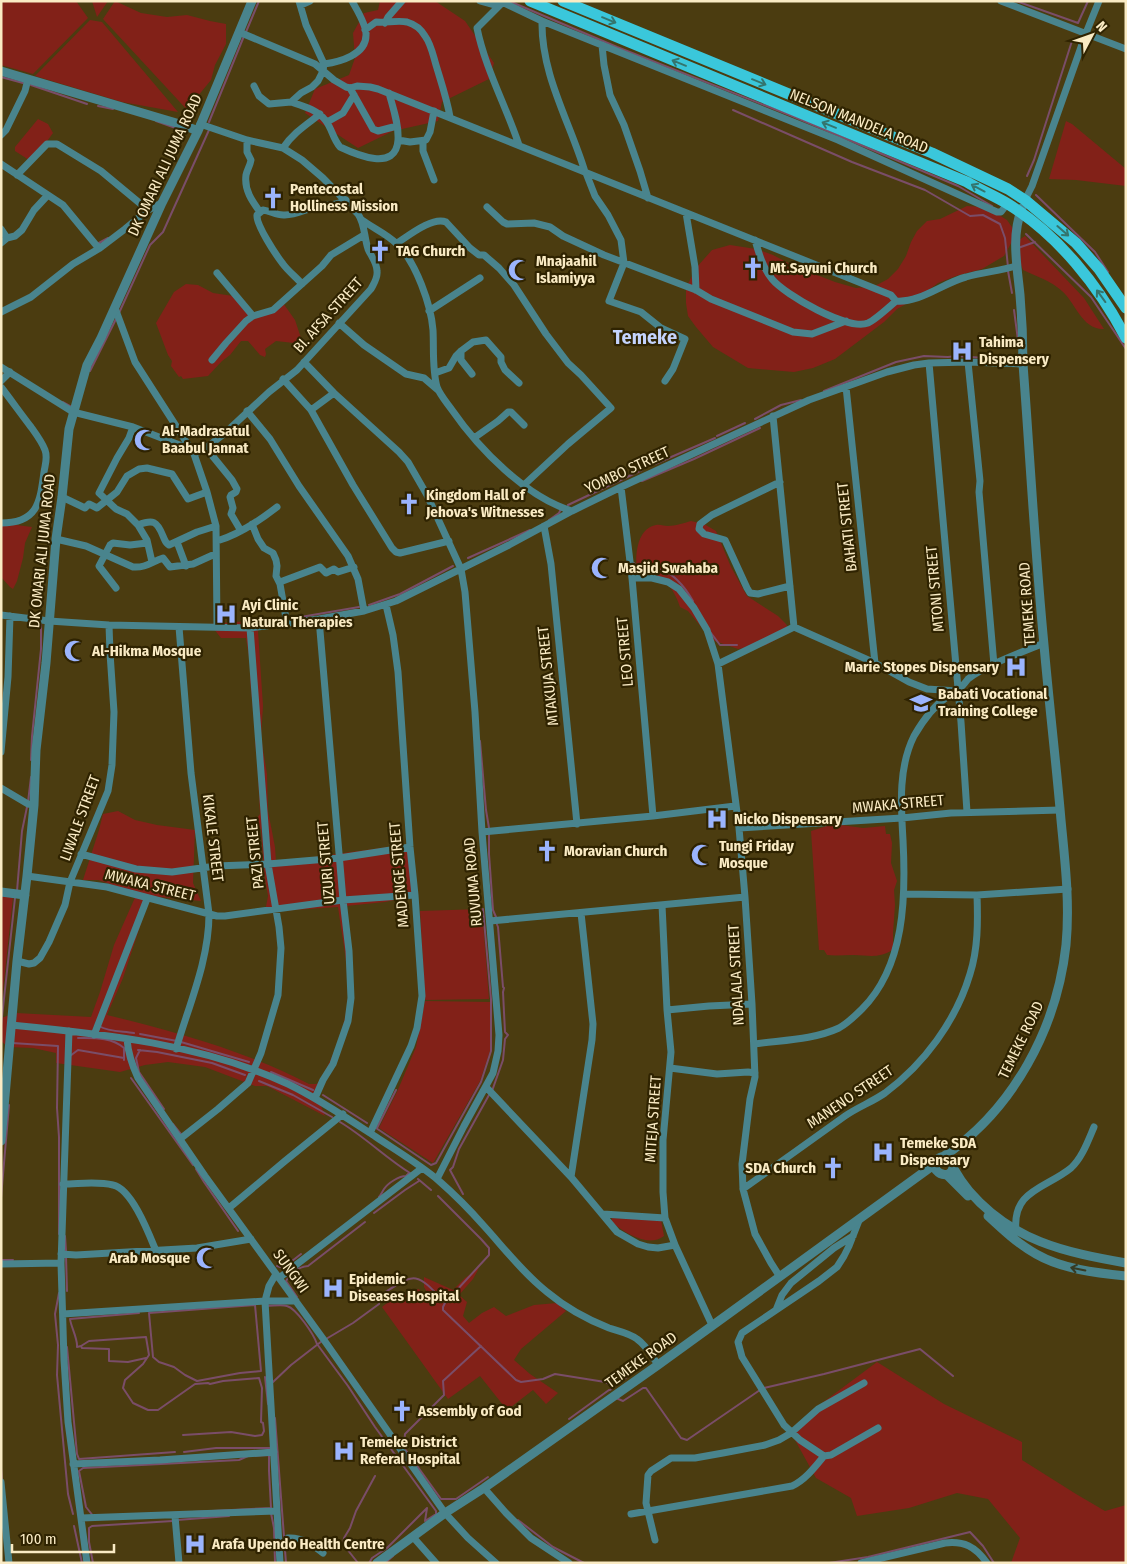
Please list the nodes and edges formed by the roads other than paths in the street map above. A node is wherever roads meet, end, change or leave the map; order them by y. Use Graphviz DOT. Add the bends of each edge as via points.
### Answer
graph roads {
  1 [pos="252,1"];
  2 [pos="310,1"];
  3 [pos="352,1"];
  4 [pos="402,1"];
  5 [pos="480,1"];
  6 [pos="530,1"];
  7 [pos="564,1"];
  8 [pos="1001,1"];
  9 [pos="1099,1"];
  10 [pos="300,3"];
  11 [pos="500,3"];
  12 [pos="542,21"];
  13 [pos="385,23"];
  14 [pos="365,30"];
  15 [pos="239,32"];
  16 [pos="1086,32"];
  17 [pos="602,45"];
  18 [pos="1126,49"];
  19 [pos="323,68"];
  20 [pos="1,71"];
  21 [pos="28,79"];
  22 [pos="254,86"];
  23 [pos="352,92"];
  24 [pos="389,94"];
  25 [pos="291,102"];
  26 [pos="434,111"];
  27 [pos="320,114"];
  28 [pos="450,117"];
  29 [pos="327,122"];
  30 [pos="397,126"];
  31 [pos="199,128"];
  32 [pos="1,135"];
  33 [pos="247,140"];
  34 [pos="398,140"];
  35 [pos="423,141"];
  36 [pos="519,145"];
  37 [pos="283,148"];
  38 [pos="1,164"];
  39 [pos="585,173"];
  40 [pos="17,175"];
  41 [pos="434,180"];
  42 [pos="47,196"];
  43 [pos="648,198"];
  44 [pos="346,200"];
  45 [pos="1025,200"];
  46 [pos="162,203"];
  47 [pos="1007,204"];
  48 [pos="487,207"];
  49 [pos="148,210"];
  50 [pos="260,212"];
  51 [pos="686,213"];
  52 [pos="1020,213"];
  53 [pos="362,220"];
  54 [pos="1,229"];
  55 [pos="364,235"];
  56 [pos="4,240"];
  57 [pos="755,240"];
  58 [pos="396,243"];
  59 [pos="100,248"];
  60 [pos="624,263"];
  61 [pos="1016,266"];
  62 [pos="217,273"];
  63 [pos="480,278"];
  64 [pos="302,284"];
  65 [pos="696,290"];
  66 [pos="896,302"];
  67 [pos="115,308"];
  68 [pos="1126,308"];
  69 [pos="429,311"];
  70 [pos="1,312"];
  71 [pos="253,316"];
  72 [pos="846,321"];
  73 [pos="338,324"];
  74 [pos="1126,338"];
  75 [pos="461,351"];
  76 [pos="212,360"];
  77 [pos="304,362"];
  78 [pos="929,362"];
  79 [pos="968,362"];
  80 [pos="1023,364"];
  81 [pos="1,367"];
  82 [pos="10,372"];
  83 [pos="435,373"];
  84 [pos="472,374"];
  85 [pos="283,379"];
  86 [pos="1,381"];
  87 [pos="665,381"];
  88 [pos="519,384"];
  89 [pos="1,387"];
  90 [pos="846,387"];
  91 [pos="438,390"];
  92 [pos="334,392"];
  93 [pos="311,410"];
  94 [pos="247,411"];
  95 [pos="73,412"];
  96 [pos="773,416"];
  97 [pos="524,425"];
  98 [pos="133,427"];
  99 [pos="474,438"];
  100 [pos="206,448"];
  101 [pos="192,452"];
  102 [pos="780,482"];
  103 [pos="525,484"];
  104 [pos="621,487"];
  105 [pos="207,492"];
  106 [pos="62,497"];
  107 [pos="107,499"];
  108 [pos="277,508"];
  109 [pos="572,511"];
  110 [pos="1,523"];
  111 [pos="252,524"];
  112 [pos="138,525"];
  113 [pos="216,526"];
  114 [pos="544,526"];
  115 [pos="241,531"];
  116 [pos="56,539"];
  117 [pos="217,541"];
  118 [pos="449,541"];
  119 [pos="177,542"];
  120 [pos="147,543"];
  121 [pos="216,554"];
  122 [pos="105,555"];
  123 [pos="152,562"];
  124 [pos="186,566"];
  125 [pos="354,567"];
  126 [pos="461,568"];
  127 [pos="632,578"];
  128 [pos="280,582"];
  129 [pos="790,586"];
  130 [pos="116,588"];
  131 [pos="386,605"];
  132 [pos="364,610"];
  133 [pos="1,615"];
  134 [pos="10,616"];
  135 [pos="319,619"];
  136 [pos="49,621"];
  137 [pos="286,624"];
  138 [pos="110,625"];
  139 [pos="217,626"];
  140 [pos="180,627"];
  141 [pos="793,627"];
  142 [pos="250,628"];
  143 [pos="1044,644"];
  144 [pos="718,664"];
  145 [pos="875,664"];
  146 [pos="994,665"];
  147 [pos="958,691"];
  148 [pos="1,752"];
  149 [pos="1,788"];
  150 [pos="34,805"];
  151 [pos="735,806"];
  152 [pos="1060,810"];
  153 [pos="967,812"];
  154 [pos="653,816"];
  155 [pos="902,818"];
  156 [pos="577,824"];
  157 [pos="738,828"];
  158 [pos="482,832"];
  159 [pos="410,847"];
  160 [pos="81,854"];
  161 [pos="339,858"];
  162 [pos="268,864"];
  163 [pos="202,868"];
  164 [pos="27,876"];
  165 [pos="70,882"];
  166 [pos="1068,889"];
  167 [pos="1,892"];
  168 [pos="904,894"];
  169 [pos="25,895"];
  170 [pos="416,895"];
  171 [pos="977,895"];
  172 [pos="745,897"];
  173 [pos="147,899"];
  174 [pos="343,900"];
  175 [pos="662,905"];
  176 [pos="275,909"];
  177 [pos="581,913"];
  178 [pos="208,914"];
  179 [pos="490,921"];
  180 [pos="17,961"];
  181 [pos="752,1004"];
  182 [pos="667,1010"];
  183 [pos="11,1024"];
  184 [pos="69,1031"];
  185 [pos="94,1035"];
  186 [pos="127,1039"];
  187 [pos="754,1044"];
  188 [pos="176,1049"];
  189 [pos="670,1068"];
  190 [pos="254,1070"];
  191 [pos="755,1074"];
  192 [pos="486,1087"];
  193 [pos="315,1098"];
  194 [pos="343,1114"];
  195 [pos="1094,1127"];
  196 [pos="370,1133"];
  197 [pos="180,1139"];
  198 [pos="1,1140"];
  199 [pos="963,1144"];
  200 [pos="944,1156"];
  201 [pos="953,1165"];
  202 [pos="422,1168"];
  203 [pos="940,1170"];
  204 [pos="571,1177"];
  205 [pos="437,1180"];
  206 [pos="62,1184"];
  207 [pos="743,1189"];
  208 [pos="229,1208"];
  209 [pos="603,1214"];
  210 [pos="665,1218"];
  211 [pos="860,1218"];
  212 [pos="1016,1231"];
  213 [pos="853,1236"];
  214 [pos="251,1239"];
  215 [pos="675,1245"];
  216 [pos="156,1251"];
  217 [pos="65,1254"];
  218 [pos="60,1263"];
  219 [pos="1,1264"];
  220 [pos="1126,1264"];
  221 [pos="278,1276"];
  222 [pos="1126,1276"];
  223 [pos="780,1277"];
  224 [pos="286,1287"];
  225 [pos="276,1300"];
  226 [pos="265,1301"];
  227 [pos="296,1301"];
  228 [pos="776,1310"];
  229 [pos="63,1314"];
  230 [pos="712,1325"];
  231 [pos="658,1365"];
  232 [pos="864,1383"];
  233 [pos="878,1428"];
  234 [pos="791,1432"];
  235 [pos="274,1452"];
  236 [pos="824,1456"];
  237 [pos="73,1464"];
  238 [pos="1,1482"];
  239 [pos="484,1488"];
  240 [pos="276,1511"];
  241 [pos="647,1511"];
  242 [pos="445,1513"];
  243 [pos="631,1514"];
  244 [pos="175,1516"];
  245 [pos="81,1518"];
  246 [pos="413,1536"];
  247 [pos="288,1538"];
  248 [pos="655,1540"];
  249 [pos="322,1553"];
  250 [pos="9,1563"];
  251 [pos="87,1563"];
  252 [pos="179,1563"];
  253 [pos="280,1563"];
  254 [pos="376,1563"];
  255 [pos="436,1563"];
  256 [pos="496,1563"];
  257 [pos="569,1563"];
  258 [pos="861,1563"];
  259 [pos="987,1563"];
  1 -- 15 [label="street, DK OMARI ALI JUMA ROAD"];
  2 -- 10 [label="street"];
  3 -- 14 [label="street"];
  4 -- 13 [label="street"];
  5 -- 11 [label="street"];
  47 -- 6 [label="main road, NELSON MANDELA ROAD, one-way" via="967,182"];
  7 -- 45 [label="main road, NELSON MANDELA ROAD, one-way" via="932,153"];
  8 -- 16 [label="street"];
  9 -- 16 [label="street"];
  10 -- 19 [label="street"];
  11 -- 12 [label="street"];
  11 -- 36 [label="street" via="477,28"];
  12 -- 17 [label="street"];
  12 -- 39 [label="street" via="548,66"];
  13 -- 14 [label="street" via="376,22"];
  13 -- 28 [label="street" via="408,22 420,28 426,36 447,98"];
  14 -- 19 [label="street" via="365,41 360,49 348,58"];
  15 -- 19 [label="street"];
  15 -- 31 [label="street, DK OMARI ALI JUMA ROAD"];
  16 -- 18 [label="street"];
  16 -- 45 [label="street"];
  17 -- 43 [label="street" via="610,95 624,125"];
  17 -- 47 [label="street" via="838,140 997,212"];
  19 -- 23 [label="street"];
  19 -- 25 [label="street" via="318,81"];
  20 -- 21 [label="street"];
  21 -- 31 [label="street"];
  21 -- 32 [label="street" via="25,91"];
  22 -- 25 [label="street" via="259,96 269,104"];
  23 -- 24 [label="street" via="357,86"];
  23 -- 29 [label="street" via="343,113"];
  23 -- 30 [label="street" via="372,130"];
  24 -- 26 [label="street"];
  24 -- 30 [label="street"];
  25 -- 27 [label="street"];
  26 -- 28 [label="street"];
  26 -- 35 [label="street" via="430,132"];
  27 -- 29 [label="street"];
  27 -- 37 [label="street" via="299,129"];
  28 -- 36 [label="street"];
  29 -- 34 [label="street" via="340,147 371,158 393,154"];
  30 -- 34 [label="street"];
  31 -- 33 [label="street"];
  31 -- 46 [label="street, DK OMARI ALI JUMA ROAD"];
  33 -- 37 [label="street"];
  33 -- 50 [label="street" via="251,160 246,186"];
  34 -- 35 [label="street"];
  35 -- 41 [label="street" via="422,151"];
  36 -- 39 [label="street"];
  37 -- 44 [label="street" via="302,160"];
  38 -- 40 [label="street"];
  39 -- 43 [label="street"];
  39 -- 60 [label="street" via="620,240"];
  40 -- 42 [label="street"];
  40 -- 49 [label="street" via="48,144 57,144 101,171"];
  42 -- 56 [label="street" via="22,230"];
  42 -- 59 [label="street" via="63,206"];
  43 -- 51 [label="street"];
  44 -- 50 [label="street" via="287,216 266,210"];
  44 -- 53 [label="street"];
  45 -- 52 [label="street, TEMEKE ROAD"];
  45 -- 68 [label="main road, NELSON MANDELA ROAD, one-way" via="1076,243"];
  46 -- 49 [label="street"];
  46 -- 67 [label="street, DK OMARI ALI JUMA ROAD"];
  47 -- 52 [label="main road, NELSON MANDELA ROAD"];
  48 -- 60 [label="street" via="507,224 542,224"];
  49 -- 59 [label="street"];
  50 -- 64 [label="street" via="256,219 262,231 283,264"];
  51 -- 57 [label="street"];
  51 -- 65 [label="street"];
  52 -- 61 [label="street, TEMEKE ROAD" via="1015,239"];
  74 -- 52 [label="main road, NELSON MANDELA ROAD, one-way" via="1089,280 1044,231"];
  53 -- 55 [label="street, BI. AFSA STREET"];
  53 -- 58 [label="street"];
  54 -- 56 [label="street"];
  55 -- 64 [label="street" via="331,255"];
  55 -- 73 [label="street, BI. AFSA STREET" via="377,277 371,289"];
  57 -- 66 [label="street" via="891,295"];
  57 -- 72 [label="street" via="767,272 783,290 808,306"];
  58 -- 69 [label="street" via="411,265"];
  58 -- 103 [label="street" via="432,222 446,222 470,248 500,268 568,363 611,408"];
  59 -- 70 [label="street" via="31,296"];
  60 -- 65 [label="street"];
  60 -- 87 [label="street" via="609,301 641,312 661,328 685,339"];
  61 -- 66 [label="street" via="967,276 905,302"];
  61 -- 80 [label="street, TEMEKE ROAD"];
  62 -- 71 [label="street"];
  63 -- 69 [label="street"];
  64 -- 71 [label="street" via="273,310"];
  65 -- 72 [label="street" via="793,332 812,334"];
  66 -- 72 [label="street" via="868,323"];
  67 -- 95 [label="street, DK OMARI ALI JUMA ROAD" via="87,365"];
  67 -- 101 [label="street" via="135,362"];
  69 -- 83 [label="street"];
  71 -- 76 [label="street"];
  73 -- 77 [label="street, BI. AFSA STREET"];
  73 -- 91 [label="street" via="406,374 424,378"];
  75 -- 83 [label="street" via="450,368"];
  75 -- 84 [label="street" via="461,360"];
  75 -- 88 [label="street" via="473,342 489,342"];
  77 -- 85 [label="street, BI. AFSA STREET"];
  77 -- 92 [label="street, RUVUMA ROAD"];
  78 -- 79 [label="street, YOMBO STREET"];
  78 -- 90 [label="street, YOMBO STREET" via="896,369"];
  78 -- 147 [label="street, MTONI STREET"];
  79 -- 80 [label="street, YOMBO STREET"];
  79 -- 146 [label="street"];
  80 -- 143 [label="street, TEMEKE ROAD"];
  81 -- 82 [label="street"];
  82 -- 86 [label="street"];
  82 -- 95 [label="street"];
  83 -- 91 [label="street"];
  85 -- 93 [label="street"];
  85 -- 94 [label="street, BI. AFSA STREET"];
  89 -- 110 [label="street" via="45,448 46,464 40,499 34,512 16,522"];
  90 -- 96 [label="street, YOMBO STREET"];
  90 -- 145 [label="street, BAHATI STREET"];
  91 -- 99 [label="street"];
  92 -- 93 [label="street"];
  92 -- 118 [label="street, RUVUMA ROAD" via="408,462"];
  93 -- 118 [label="street" via="396,552"];
  94 -- 100 [label="street, BI. AFSA STREET"];
  94 -- 125 [label="street" via="270,439"];
  95 -- 98 [label="street"];
  95 -- 106 [label="street, DK OMARI ALI JUMA ROAD"];
  96 -- 102 [label="street"];
  96 -- 104 [label="street, YOMBO STREET"];
  97 -- 99 [label="street" via="508,412"];
  98 -- 101 [label="street"];
  98 -- 107 [label="street" via="99,492"];
  99 -- 103 [label="street"];
  100 -- 101 [label="street, BI. AFSA STREET"];
  100 -- 115 [label="street" via="237,488 230,497 234,508 231,514"];
  101 -- 105 [label="street"];
  102 -- 129 [label="street"];
  102 -- 129 [label="street" via="712,515 700,524 699,529 704,534 725,540 750,593"];
  103 -- 109 [label="street" via="549,502"];
  104 -- 109 [label="street, YOMBO STREET"];
  104 -- 127 [label="street, LEO STREET"];
  105 -- 107 [label="street" via="188,499 172,474 143,468 127,476 122,486"];
  105 -- 113 [label="street"];
  106 -- 107 [label="street" via="85,508 89,504 97,508"];
  106 -- 116 [label="street, DK OMARI ALI JUMA ROAD"];
  107 -- 112 [label="street"];
  108 -- 111 [label="street"];
  109 -- 114 [label="street, YOMBO STREET"];
  111 -- 115 [label="street"];
  111 -- 128 [label="street" via="264,548 274,556 276,576"];
  112 -- 119 [label="street" via="154,522 167,545"];
  112 -- 120 [label="street"];
  113 -- 117 [label="street"];
  113 -- 119 [label="street"];
  114 -- 126 [label="street, YOMBO STREET"];
  114 -- 156 [label="street, MTAKUJA STREET" via="551,564"];
  115 -- 117 [label="street"];
  116 -- 122 [label="street" via="86,546"];
  116 -- 136 [label="street, DK OMARI ALI JUMA ROAD"];
  117 -- 121 [label="street"];
  118 -- 126 [label="street, RUVUMA ROAD"];
  119 -- 124 [label="street"];
  120 -- 122 [label="street" via="111,543"];
  120 -- 123 [label="street"];
  121 -- 124 [label="street"];
  121 -- 139 [label="street"];
  122 -- 123 [label="street" via="133,567 144,567"];
  122 -- 130 [label="street" via="99,566"];
  123 -- 124 [label="street" via="164,558 170,567"];
  125 -- 128 [label="street" via="326,572 320,567"];
  125 -- 132 [label="street"];
  126 -- 131 [label="street, YOMBO STREET"];
  126 -- 158 [label="street, RUVUMA ROAD" via="475,712"];
  127 -- 144 [label="street, NDALALA STREET" via="652,578 679,589 707,630"];
  127 -- 154 [label="street, LEO STREET"];
  128 -- 137 [label="street"];
  129 -- 141 [label="street"];
  131 -- 132 [label="street, YOMBO STREET"];
  131 -- 159 [label="street, MADENGE STREET" via="398,672"];
  132 -- 135 [label="street, YOMBO STREET"];
  133 -- 134 [label="street, YOMBO STREET"];
  134 -- 136 [label="street, YOMBO STREET"];
  134 -- 148 [label="street"];
  135 -- 137 [label="street, YOMBO STREET"];
  135 -- 161 [label="street, UZURI STREET"];
  136 -- 138 [label="street, YOMBO STREET"];
  136 -- 150 [label="street, DK OMARI ALI JUMA ROAD"];
  137 -- 142 [label="street, YOMBO STREET"];
  138 -- 140 [label="street, YOMBO STREET"];
  138 -- 160 [label="street, LIWALE STREET" via="114,712 112,766 105,799"];
  139 -- 140 [label="street, YOMBO STREET"];
  139 -- 142 [label="street, YOMBO STREET"];
  140 -- 163 [label="street, KIKALE STREET"];
  141 -- 144 [label="street"];
  141 -- 145 [label="street"];
  142 -- 162 [label="street, PAZI STREET"];
  143 -- 146 [label="street"];
  143 -- 152 [label="street, TEMEKE ROAD"];
  144 -- 151 [label="street, NDALALA STREET"];
  145 -- 147 [label="street" via="927,689"];
  146 -- 147 [label="street" via="969,679"];
  147 -- 153 [label="street, MTONI STREET"];
  147 -- 155 [label="street" via="937,706 914,736 906,756"];
  149 -- 150 [label="street"];
  150 -- 164 [label="street, DK OMARI ALI JUMA ROAD"];
  151 -- 154 [label="street"];
  151 -- 157 [label="street, NDALALA STREET"];
  152 -- 153 [label="street, MWAKA STREET"];
  152 -- 166 [label="street, TEMEKE ROAD"];
  153 -- 155 [label="street, MWAKA STREET"];
  154 -- 156 [label="street"];
  155 -- 157 [label="street, MWAKA STREET"];
  155 -- 168 [label="street"];
  156 -- 158 [label="street"];
  157 -- 172 [label="street, NDALALA STREET"];
  158 -- 179 [label="street, RUVUMA ROAD"];
  159 -- 161 [label="street, MWAKA STREET"];
  159 -- 170 [label="street, MADENGE STREET"];
  160 -- 163 [label="street, MWAKA STREET" via="152,871"];
  160 -- 165 [label="street, LIWALE STREET"];
  161 -- 162 [label="street, MWAKA STREET"];
  161 -- 174 [label="street, UZURI STREET"];
  162 -- 163 [label="street, MWAKA STREET"];
  162 -- 176 [label="street, PAZI STREET"];
  163 -- 178 [label="street, KIKALE STREET"];
  164 -- 165 [label="street, MWAKA STREET"];
  164 -- 169 [label="street, DK OMARI ALI JUMA ROAD"];
  165 -- 173 [label="street, MWAKA STREET" via="107,887"];
  165 -- 180 [label="street, LIWALE STREET" via="65,905 40,958 29,964"];
  166 -- 171 [label="street"];
  166 -- 199 [label="street, TEMEKE ROAD" via="1064,960 1054,1006 1013,1088"];
  167 -- 169 [label="street"];
  168 -- 171 [label="street"];
  168 -- 187 [label="street" via="895,950 884,980 852,1019 824,1033"];
  169 -- 180 [label="street, DK OMARI ALI JUMA ROAD"];
  170 -- 174 [label="street, MWAKA STREET"];
  170 -- 196 [label="street, MADENGE STREET" via="422,996 417,1028"];
  171 -- 207 [label="street, MANENO STREET" via="978,923 971,974 936,1044 884,1094 847,1114"];
  172 -- 175 [label="street"];
  172 -- 181 [label="street, NDALALA STREET"];
  173 -- 178 [label="street, MWAKA STREET"];
  173 -- 185 [label="street"];
  174 -- 176 [label="street, MWAKA STREET"];
  174 -- 193 [label="street, UZURI STREET" via="351,998 348,1021 333,1064"];
  175 -- 177 [label="street"];
  175 -- 182 [label="street, MITEJA STREET"];
  176 -- 178 [label="street, MWAKA STREET" via="225,916"];
  176 -- 190 [label="street, PAZI STREET" via="280,948 278,995"];
  177 -- 179 [label="street"];
  177 -- 204 [label="street" via="592,1040"];
  178 -- 188 [label="street, KIKALE STREET" via="205,953"];
  179 -- 192 [label="street, RUVUMA ROAD" via="499,1035 496,1064"];
  180 -- 183 [label="street, DK OMARI ALI JUMA ROAD"];
  181 -- 182 [label="street"];
  181 -- 187 [label="street, NDALALA STREET"];
  182 -- 189 [label="street, MITEJA STREET"];
  183 -- 184 [label="street"];
  183 -- 198 [label="street, DK OMARI ALI JUMA ROAD"];
  184 -- 185 [label="street"];
  184 -- 206 [label="street"];
  185 -- 186 [label="street"];
  186 -- 188 [label="street"];
  186 -- 197 [label="street, SUNGWI" via="128,1052 138,1078"];
  187 -- 191 [label="street, NDALALA STREET"];
  188 -- 190 [label="street"];
  189 -- 191 [label="street" via="717,1074"];
  189 -- 210 [label="street, MITEJA STREET" via="663,1140"];
  190 -- 193 [label="street"];
  190 -- 197 [label="street, PAZI STREET" via="248,1083"];
  191 -- 207 [label="street, NDALALA STREET" via="742,1164"];
  192 -- 204 [label="street"];
  192 -- 205 [label="street, RUVUMA ROAD"];
  193 -- 194 [label="street"];
  194 -- 196 [label="street"];
  194 -- 208 [label="street"];
  195 -- 212 [label="street" via="1072,1167 1028,1195 1020,1204 1015,1218"];
  196 -- 202 [label="street"];
  197 -- 208 [label="street, SUNGWI"];
  199 -- 200 [label="street"];
  199 -- 201 [label="street"];
  200 -- 201 [label="street"];
  200 -- 203 [label="street" via="938,1159"];
  201 -- 203 [label="street" via="953,1170"];
  201 -- 212 [label="street" via="968,1190"];
  202 -- 205 [label="street"];
  202 -- 221 [label="street"];
  203 -- 211 [label="street, TEMEKE ROAD" via="910,1180"];
  222 -- 203 [label="street, one-way" via="1068,1267 1038,1255 1008,1235"];
  204 -- 209 [label="street"];
  205 -- 231 [label="street" via="546,1291 567,1308 637,1339"];
  206 -- 216 [label="street" via="118,1186 130,1199"];
  206 -- 217 [label="street"];
  207 -- 223 [label="street, NDALALA STREET" via="755,1234"];
  208 -- 214 [label="street, SUNGWI"];
  209 -- 210 [label="street"];
  209 -- 215 [label="street" via="617,1232 638,1244 658,1248"];
  210 -- 215 [label="street, MITEJA STREET"];
  211 -- 213 [label="street"];
  211 -- 223 [label="street, TEMEKE ROAD"];
  212 -- 220 [label="street" via="1067,1251"];
  213 -- 228 [label="street" via="791,1283"];
  213 -- 228 [label="street" via="836,1267"];
  214 -- 216 [label="street"];
  214 -- 221 [label="street, SUNGWI"];
  215 -- 230 [label="street, MITEJA STREET"];
  216 -- 217 [label="street"];
  217 -- 218 [label="street"];
  218 -- 219 [label="street"];
  218 -- 229 [label="street"];
  221 -- 224 [label="street, SUNGWI"];
  221 -- 226 [label="street" via="269,1286"];
  223 -- 230 [label="street, TEMEKE ROAD"];
  224 -- 225 [label="street"];
  224 -- 227 [label="street, SUNGWI"];
  225 -- 226 [label="street"];
  225 -- 227 [label="street"];
  226 -- 229 [label="street"];
  226 -- 235 [label="street"];
  227 -- 242 [label="street, SUNGWI"];
  228 -- 234 [label="street" via="742,1333 738,1342 742,1357"];
  229 -- 237 [label="street"];
  230 -- 231 [label="street, TEMEKE ROAD"];
  231 -- 239 [label="street, TEMEKE ROAD"];
  232 -- 234 [label="street" via="818,1409"];
  233 -- 236 [label="street"];
  234 -- 236 [label="street"];
  234 -- 241 [label="street" via="773,1443 756,1447 695,1458 671,1458 648,1475"];
  235 -- 237 [label="street"];
  235 -- 240 [label="street"];
  236 -- 241 [label="street" via="804,1479 792,1486"];
  237 -- 245 [label="street"];
  238 -- 250 [label="street"];
  239 -- 242 [label="street, TEMEKE ROAD"];
  239 -- 257 [label="street" via="532,1538"];
  240 -- 244 [label="street"];
  240 -- 253 [label="street"];
  241 -- 243 [label="street"];
  241 -- 248 [label="street"];
  242 -- 246 [label="street, TEMEKE ROAD"];
  242 -- 256 [label="street, SUNGWI"];
  244 -- 245 [label="street"];
  244 -- 252 [label="street"];
  245 -- 251 [label="street"];
  246 -- 254 [label="street, TEMEKE ROAD"];
  246 -- 255 [label="street"];
  247 -- 249 [label="street" via="308,1542"];
  258 -- 259 [label="street" via="958,1542 966,1544"];
}
